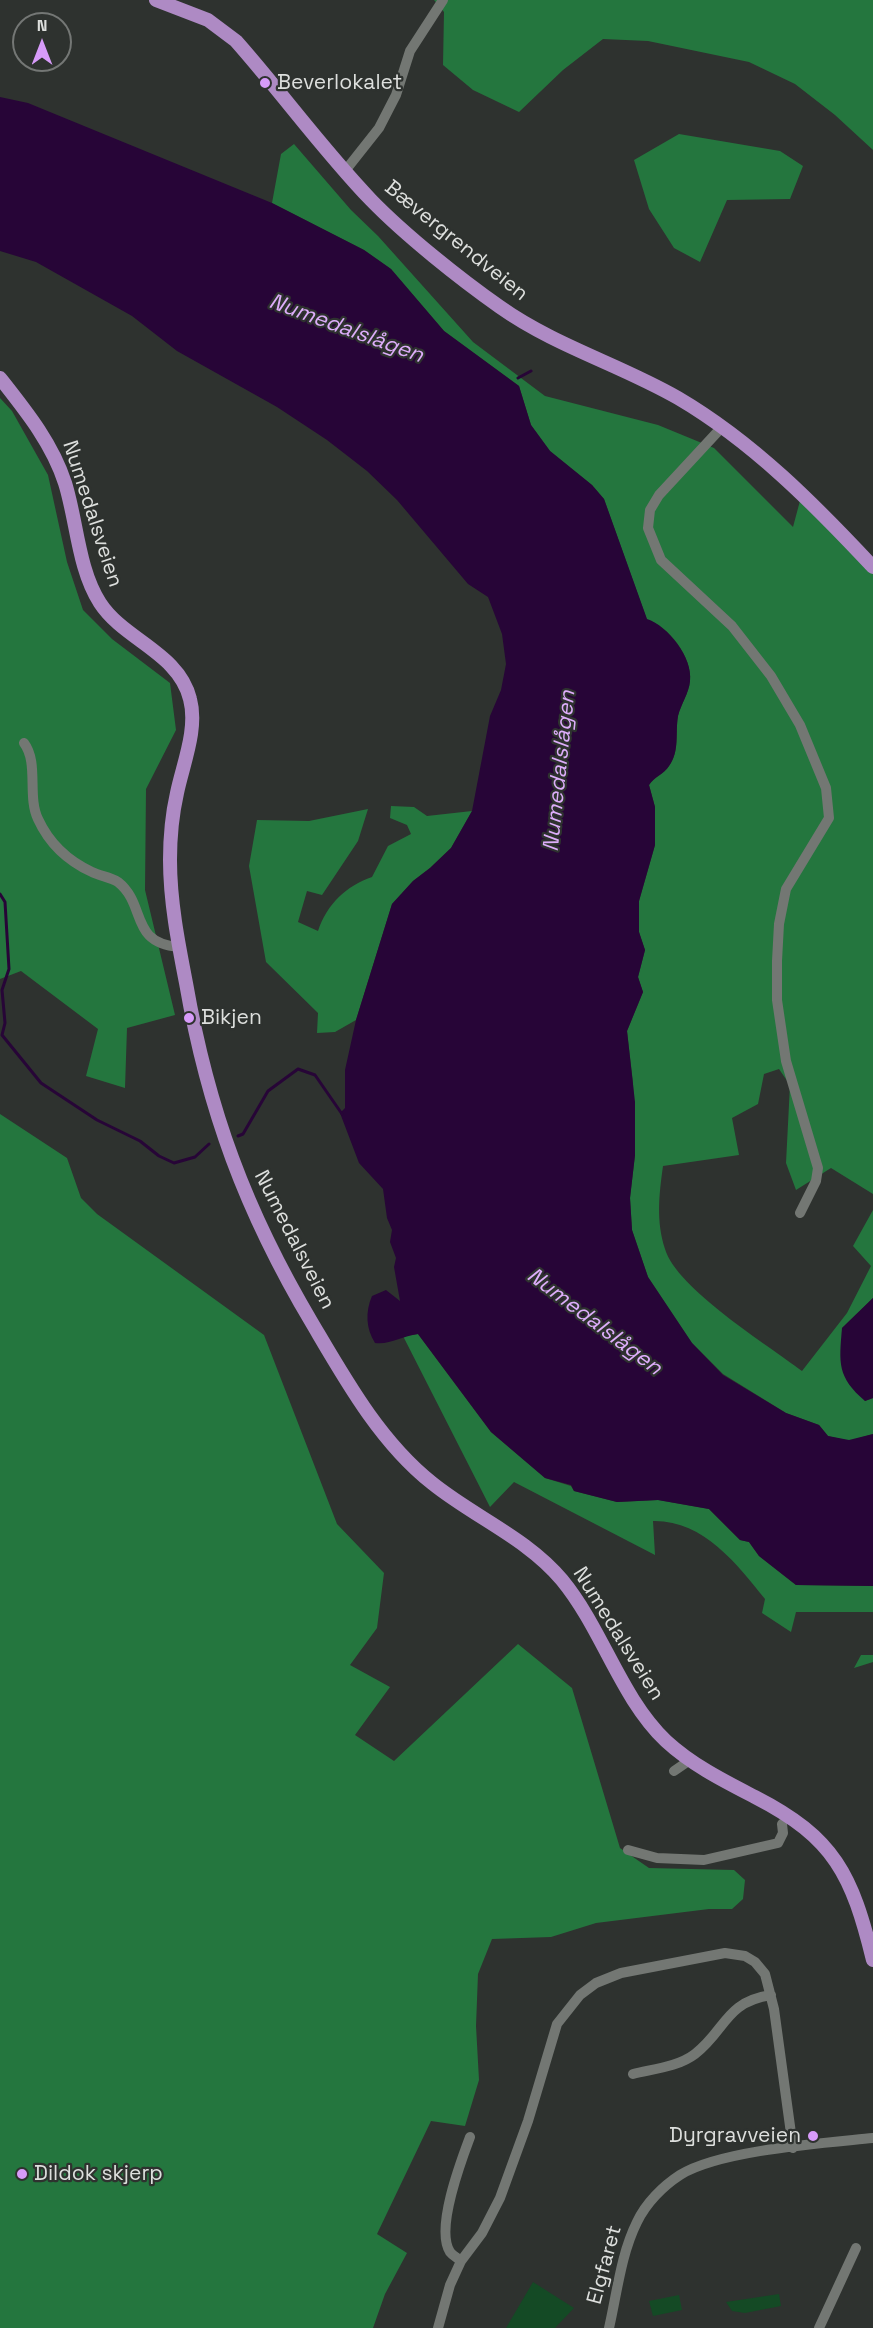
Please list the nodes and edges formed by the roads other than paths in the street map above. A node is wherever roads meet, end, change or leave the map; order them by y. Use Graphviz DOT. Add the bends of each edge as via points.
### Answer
graph roads {
  1 [pos="156,0"];
  2 [pos="443,0"];
  3 [pos="345,171"];
  4 [pos="0,378"];
  5 [pos="722,427"];
  6 [pos="873,567"];
  7 [pos="24,743"];
  8 [pos="179,947"];
  9 [pos="800,1213"];
  10 [pos="690,1760"];
  11 [pos="674,1771"];
  12 [pos="782,1824"];
  13 [pos="628,1850"];
  14 [pos="873,1960"];
  15 [pos="771,1995"];
  16 [pos="633,2074"];
  17 [pos="470,2137"];
  18 [pos="873,2138"];
  19 [pos="793,2148"];
  20 [pos="856,2248"];
  21 [pos="461,2261"];
  22 [pos="438,2328"];
  23 [pos="609,2328"];
  24 [pos="819,2328"];
  1 -- 3 [label="main road, Bævergrendveien" via="208,20 236,41"];
  2 -- 3 [label="street" via="410,51 396,95 379,128"];
  3 -- 5 [label="main road, Bævergrendveien" via="395,222 502,309 671,394"];
  4 -- 8 [label="main road, Numedalsveien" via="51,450 70,501 86,570 101,605 125,631 170,665 188,692 192,717 170,846 171,894"];
  5 -- 6 [label="main road, Bævergrendveien" via="809,501"];
  5 -- 9 [label="street" via="659,495 650,510 648,528 661,560 732,626 771,676 800,725 829,799 829,818 790,880 779,924 777,1000 782,1037 819,1168"];
  7 -- 8 [label="street" via="30,756 37,818 50,840 66,858 117,882 152,939"];
  8 -- 10 [label="main road, Numedalsveien" via="198,1045 225,1146 272,1252 326,1347 386,1437 418,1472 551,1568 581,1606 646,1719"];
  10 -- 11 [label="street"];
  10 -- 14 [label="main road, Numedalsveien" via="785,1813 823,1844 851,1886"];
  12 -- 13 [label="street" via="778,1843 704,1860 657,1858"];
  15 -- 16 [label="street" via="741,2005 684,2061"];
  15 -- 19 [label="street"];
  15 -- 21 [label="street" via="765,1974 755,1962 725,1953 621,1973 596,1983 580,1995 557,2024 500,2198 482,2233"];
  17 -- 21 [label="street" via="449,2197 447,2216 447,2245"];
  18 -- 19 [label="street, Elgfaret"];
  19 -- 23 [label="street, Elgfaret" via="703,2166 681,2174 658,2193 637,2220"];
  20 -- 24 [label="street"];
  21 -- 22 [label="street"];
}
